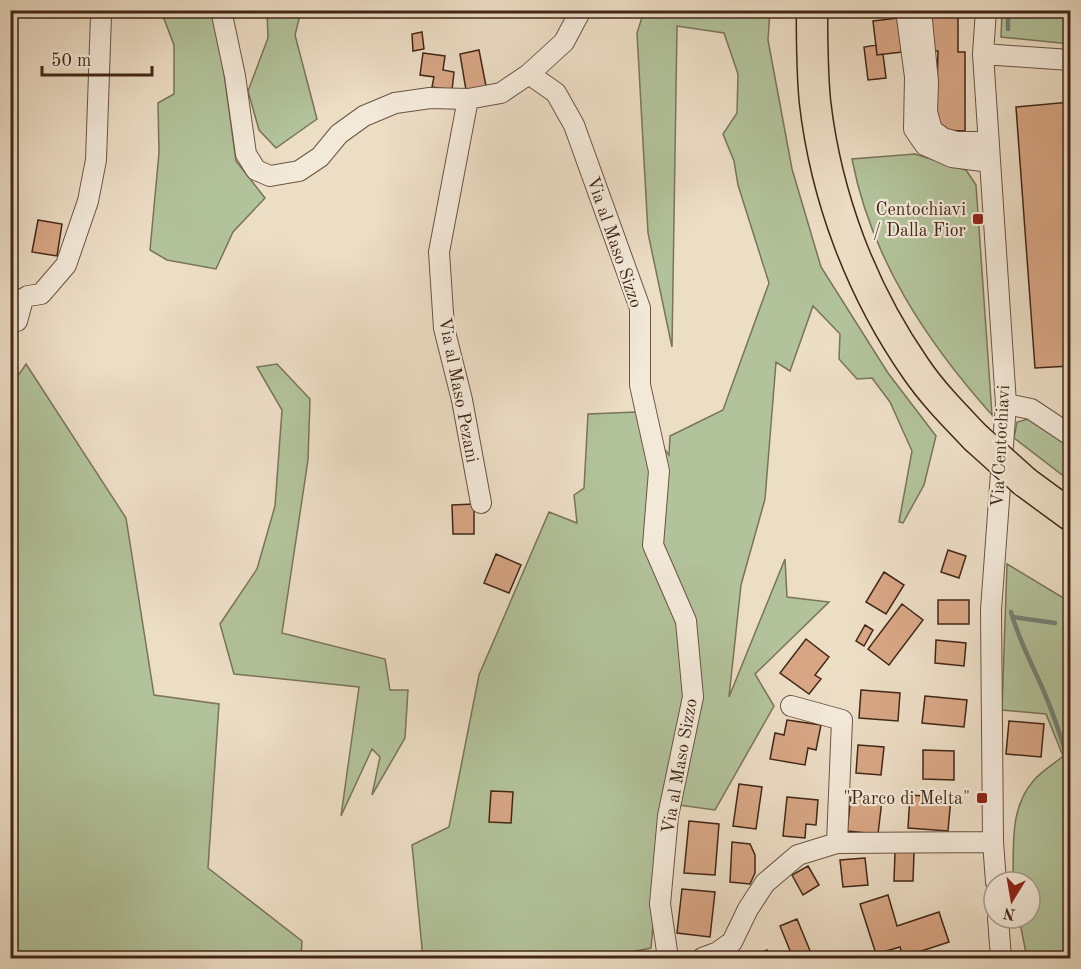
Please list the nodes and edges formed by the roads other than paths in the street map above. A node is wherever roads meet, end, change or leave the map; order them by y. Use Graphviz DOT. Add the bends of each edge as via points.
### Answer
graph roads {
  1 [pos="221,10"];
  2 [pos="581,10"];
  3 [pos="812,10"];
  4 [pos="831,10"];
  5 [pos="906,10"];
  6 [pos="921,10"];
  7 [pos="986,10"];
  8 [pos="103,12"];
  9 [pos="983,54"];
  10 [pos="1071,60"];
  11 [pos="529,74"];
  12 [pos="468,99"];
  13 [pos="988,142"];
  14 [pos="990,162"];
  15 [pos="17,321"];
  16 [pos="988,420"];
  17 [pos="1071,435"];
  18 [pos="1027,472"];
  19 [pos="1071,492"];
  20 [pos="482,503"];
  21 [pos="1071,514"];
  22 [pos="791,706"];
  23 [pos="993,842"];
  24 [pos="837,843"];
  25 [pos="995,870"];
  26 [pos="999,930"];
  27 [pos="668,958"];
  28 [pos="702,958"];
  29 [pos="1001,958"];
  1 -- 12 [label="street" via="246,154 256,170 270,176 299,171 364,116 395,103 430,98"];
  2 -- 11 [label="street" via="564,42"];
  3 -- 16 [label="highway" via="815,100 822,148 854,255 877,307 945,406"];
  4 -- 16 [label="highway" via="831,70 838,130 853,201 872,252 896,302 934,361"];
  5 -- 14 [label="street" via="915,77 914,129 925,145 951,157"];
  6 -- 13 [label="street" via="927,112 932,129 957,142"];
  7 -- 9 [label="street, Via Centochiavi"];
  8 -- 15 [label="street" via="96,160 88,201 66,266 41,294 23,300"];
  9 -- 10 [label="street"];
  9 -- 13 [label="street, Via Centochiavi"];
  11 -- 12 [label="street" via="501,93"];
  11 -- 27 [label="street, Via al Maso Sizzo" via="556,93 574,125 640,308 640,385 658,471 653,545 686,621 693,697 668,816 660,904"];
  12 -- 20 [label="street, Via al Maso Pezani" via="439,252 444,328"];
  13 -- 14 [label="street, Via Centochiavi"];
  14 -- 16 [label="street, Via Centochiavi"];
  16 -- 17 [label="street" via="1031,409"];
  16 -- 18 [label="highway"];
  16 -- 23 [label="street, Via Centochiavi"];
  18 -- 19 [label="highway"];
  18 -- 21 [label="highway"];
  22 -- 24 [label="street" via="842,720"];
  23 -- 24 [label="street"];
  23 -- 25 [label="street, Via Centochiavi"];
  24 -- 28 [label="street" via="798,855 765,883 732,942"];
  26 -- 29 [label="street"];
}
